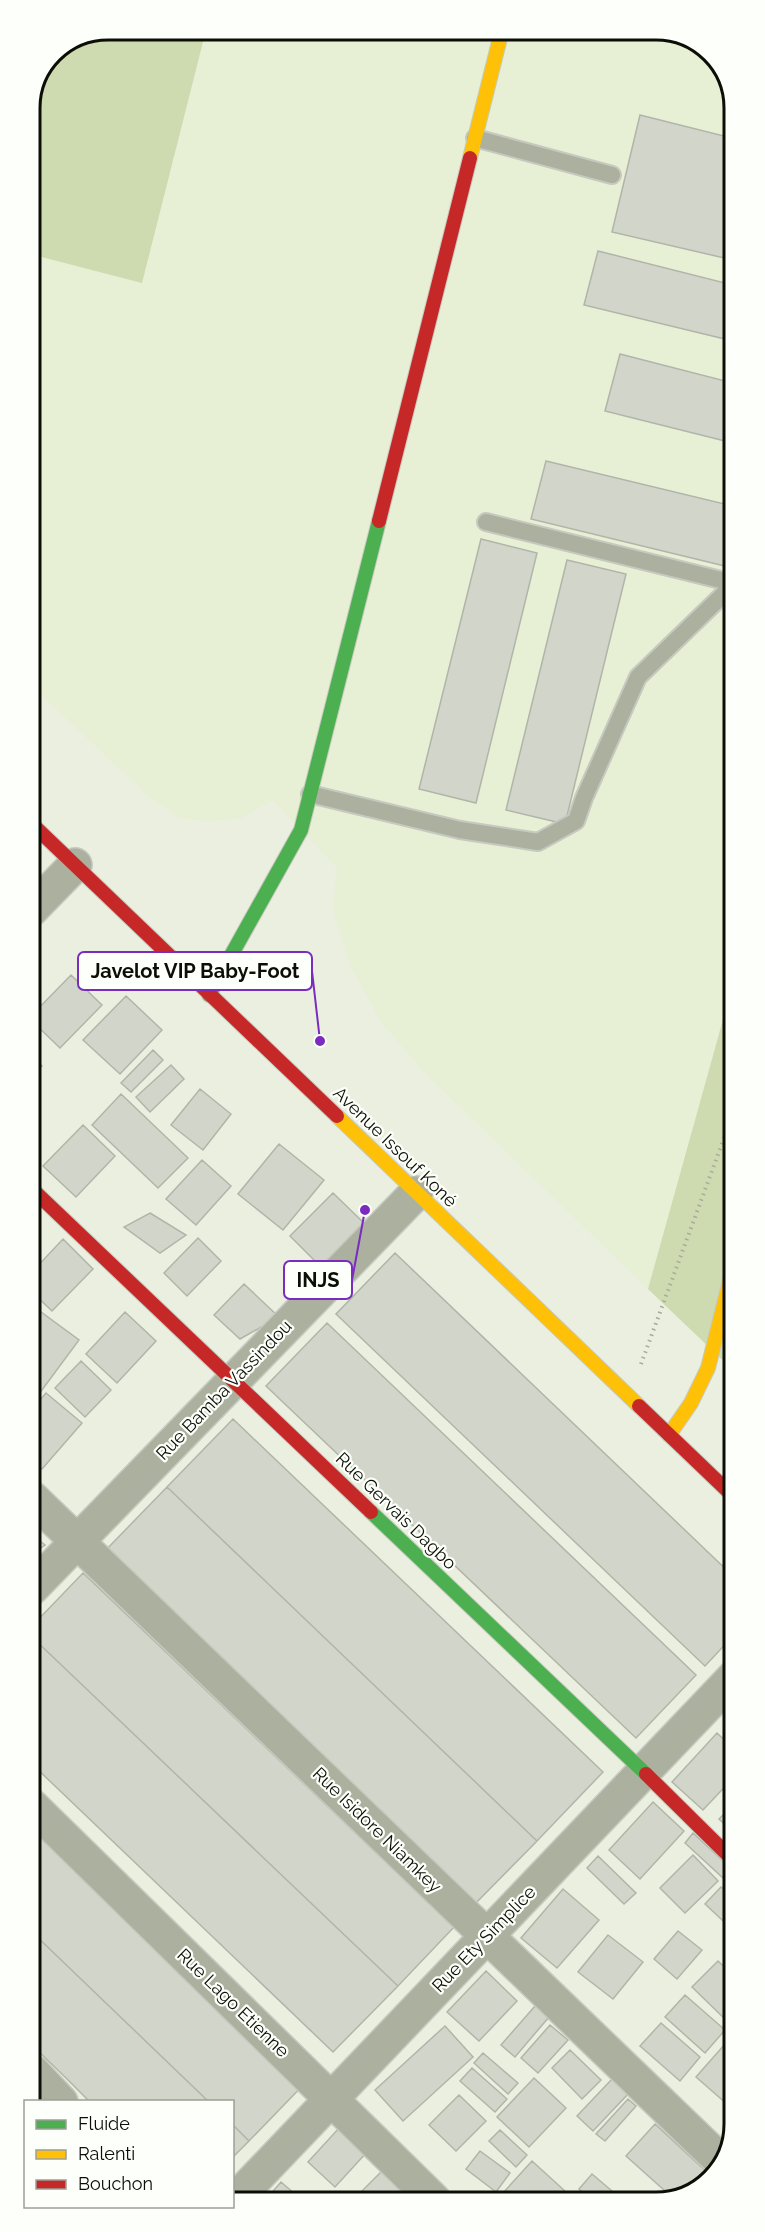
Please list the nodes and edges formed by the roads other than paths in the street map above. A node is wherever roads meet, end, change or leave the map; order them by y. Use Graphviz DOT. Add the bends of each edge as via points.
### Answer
graph roads {
  1 [pos="499,41"];
  2 [pos="475,138"];
  3 [pos="612,175"];
  4 [pos="486,522"];
  5 [pos="724,582"];
  6 [pos="724,593"];
  7 [pos="310,794"];
  8 [pos="40,832"];
  9 [pos="75,865"];
  10 [pos="40,901"];
  11 [pos="209,995"];
  12 [pos="417,1193"];
  13 [pos="40,1196"];
  14 [pos="724,1304"];
  15 [pos="233,1380"];
  16 [pos="669,1435"];
  17 [pos="724,1478"];
  18 [pos="717,1480"];
  19 [pos="724,1487"];
  20 [pos="40,1506"];
  21 [pos="77,1542"];
  22 [pos="40,1580"];
  23 [pos="724,1688"];
  24 [pos="644,1772"];
  25 [pos="40,1814"];
  26 [pos="724,1851"];
  27 [pos="487,1936"];
  28 [pos="40,2079"];
  29 [pos="332,2099"];
  30 [pos="60,2100"];
  31 [pos="715,2156"];
  32 [pos="243,2191"];
  33 [pos="425,2192"];
  1 -- 2 [label="main road"];
  2 -- 3 [label="lane"];
  2 -- 7 [label="main road"];
  4 -- 5 [label="lane"];
  6 -- 7 [label="lane" via="638,677 576,821 538,842 460,830"];
  7 -- 11 [label="main road" via="301,830"];
  8 -- 9 [label="main road, Avenue Issouf Koné"];
  9 -- 10 [label="street"];
  9 -- 11 [label="main road, Avenue Issouf Koné"];
  11 -- 12 [label="main road, Avenue Issouf Koné"];
  12 -- 15 [label="street, Rue Bamba Vassindou"];
  12 -- 16 [label="main road, Avenue Issouf Koné"];
  13 -- 15 [label="main road, Rue Gervais Dagbo"];
  14 -- 16 [label="main road" via="708,1368"];
  15 -- 21 [label="street, Rue Bamba Vassindou"];
  15 -- 24 [label="main road, Rue Gervais Dagbo"];
  16 -- 18 [label="main road, Avenue Issouf Koné"];
  17 -- 18 [label="lane"];
  18 -- 19 [label="main road, Avenue Issouf Koné"];
  20 -- 21 [label="street, Rue Isidore Niamkey"];
  21 -- 22 [label="street, Rue Bamba Vassindou"];
  21 -- 27 [label="street, Rue Isidore Niamkey"];
  23 -- 24 [label="street, Rue Ety Simplice"];
  24 -- 26 [label="main road, Rue Gervais Dagbo"];
  24 -- 27 [label="street, Rue Ety Simplice"];
  25 -- 29 [label="street, Rue Lago Etienne"];
  27 -- 29 [label="street, Rue Ety Simplice"];
  27 -- 31 [label="street, Rue Isidore Niamkey"];
  28 -- 30 [label="street"];
  29 -- 32 [label="street, Rue Ety Simplice"];
  29 -- 33 [label="street, Rue Lago Etienne"];
}
